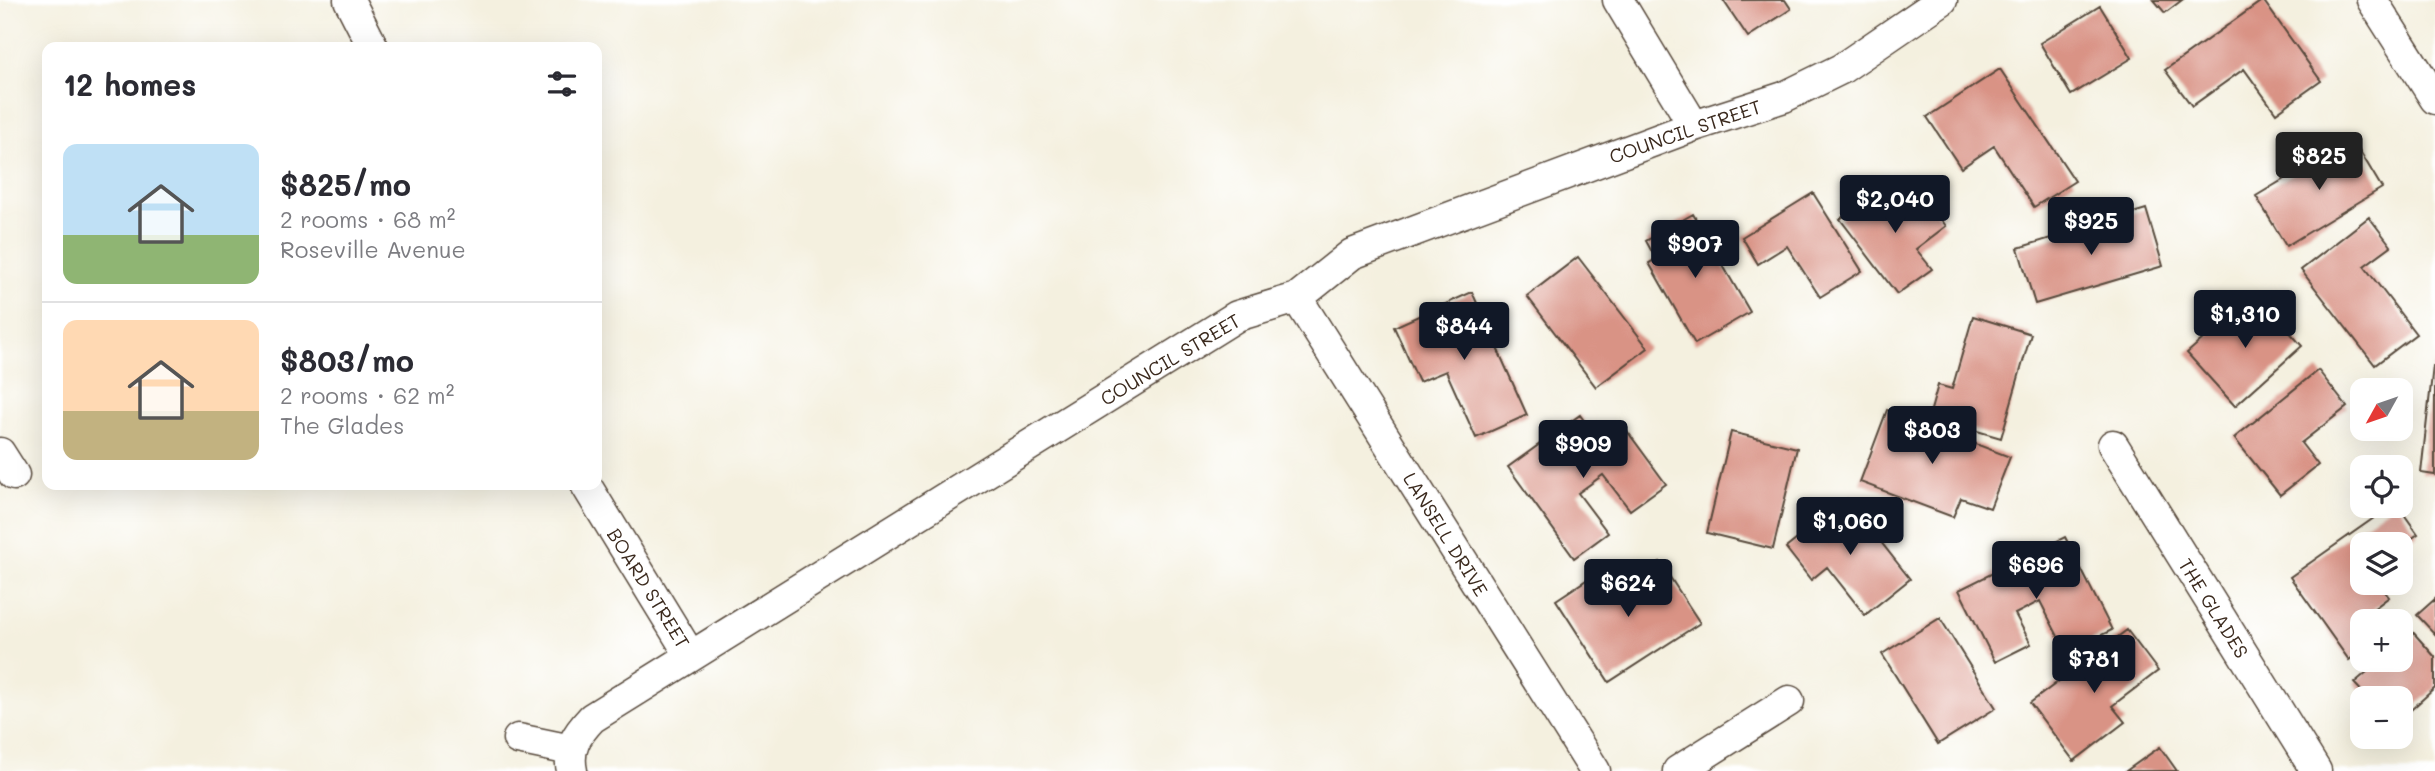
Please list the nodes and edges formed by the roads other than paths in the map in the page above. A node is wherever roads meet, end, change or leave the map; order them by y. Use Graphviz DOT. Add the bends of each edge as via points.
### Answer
graph roads {
  1 [pos="349,0"];
  2 [pos="1618,0"];
  3 [pos="1942,0"];
  4 [pos="2372,0"];
  5 [pos="370,42"];
  6 [pos="2435,99"];
  7 [pos="1694,125"];
  8 [pos="1297,298"];
  9 [pos="2113,444"];
  10 [pos="589,490"];
  11 [pos="690,654"];
  12 [pos="1789,701"];
  13 [pos="518,739"];
  14 [pos="572,761"];
  15 [pos="1595,771"];
  16 [pos="1678,771"];
  17 [pos="2316,771"];
  1 -- 5 [label="street"];
  2 -- 7 [label="street"];
  3 -- 7 [label="street, COUNCIL STREET" via="1841,69 1784,97"];
  4 -- 6 [label="street"];
  7 -- 8 [label="street, COUNCIL STREET" via="1352,254"];
  8 -- 11 [label="street, COUNCIL STREET" via="1237,316"];
  8 -- 15 [label="street, LANSELL DRIVE"];
  9 -- 17 [label="street, THE GLADES"];
  10 -- 11 [label="street, BOARD STREET"];
  11 -- 14 [label="street, COUNCIL STREET" via="592,718 578,733"];
  12 -- 16 [label="street"];
  13 -- 14 [label="street"];
}
